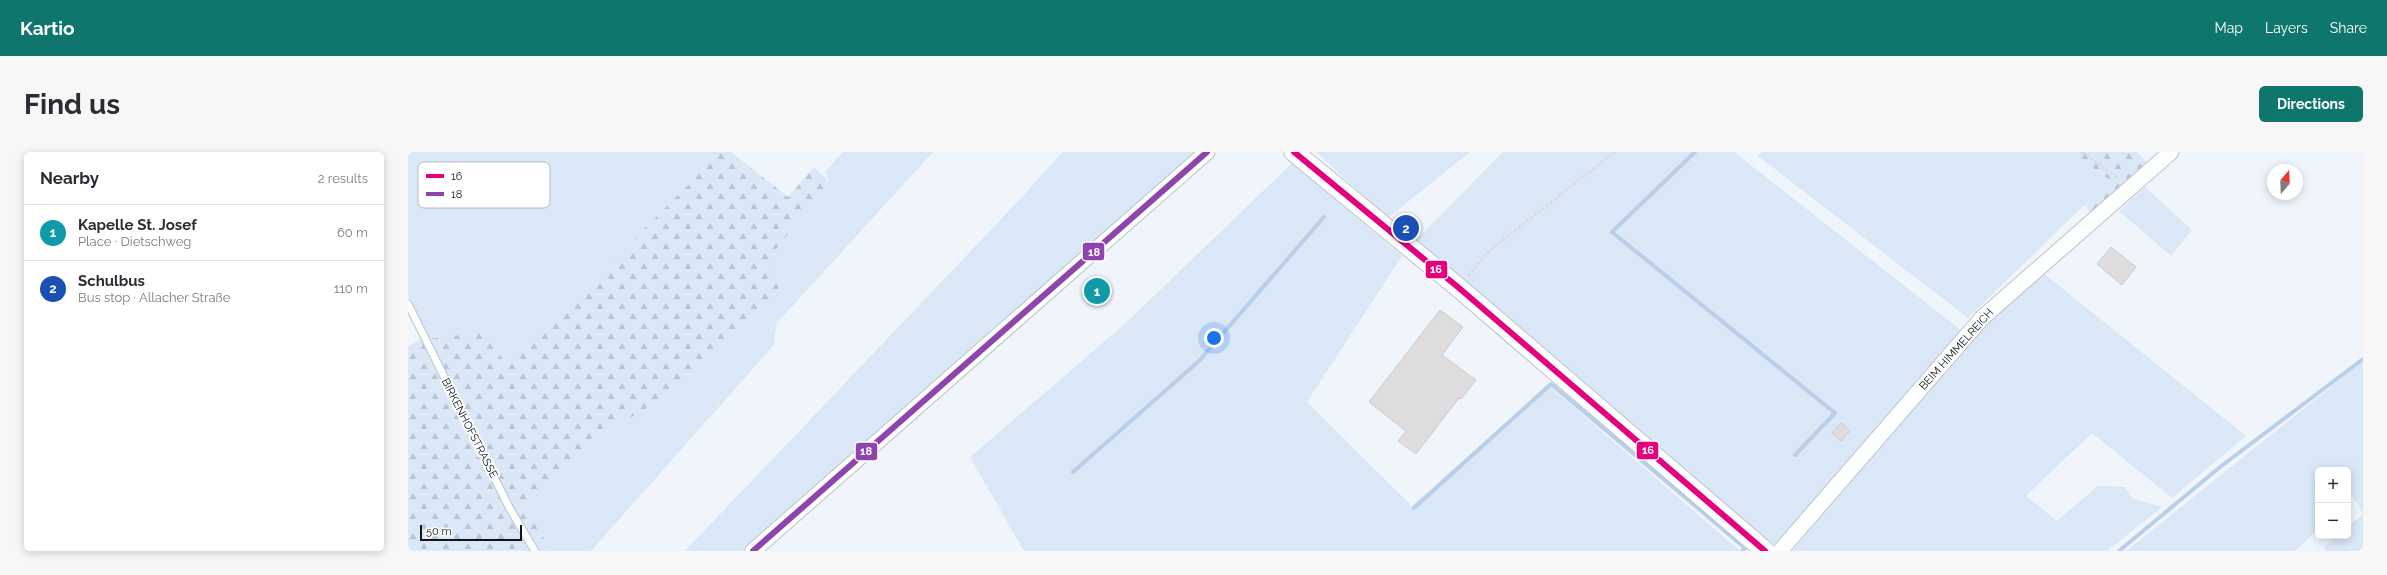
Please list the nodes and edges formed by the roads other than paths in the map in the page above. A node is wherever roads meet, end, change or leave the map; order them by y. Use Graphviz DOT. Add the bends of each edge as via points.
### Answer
graph roads {
  1 [pos="1207,152"];
  2 [pos="1294,152"];
  3 [pos="2171,152"];
  4 [pos="408,304"];
  5 [pos="535,551"];
  6 [pos="753,551"];
  7 [pos="1765,551"];
  8 [pos="1780,551"];
  1 -- 6 [label="street"];
  2 -- 7 [label="street" via="1459,288"];
  3 -- 8 [label="street, BEIM HIMMELREICH" via="1982,318"];
  4 -- 5 [label="lane, BIRKENHOFSTRASSE" via="510,509"];
}
